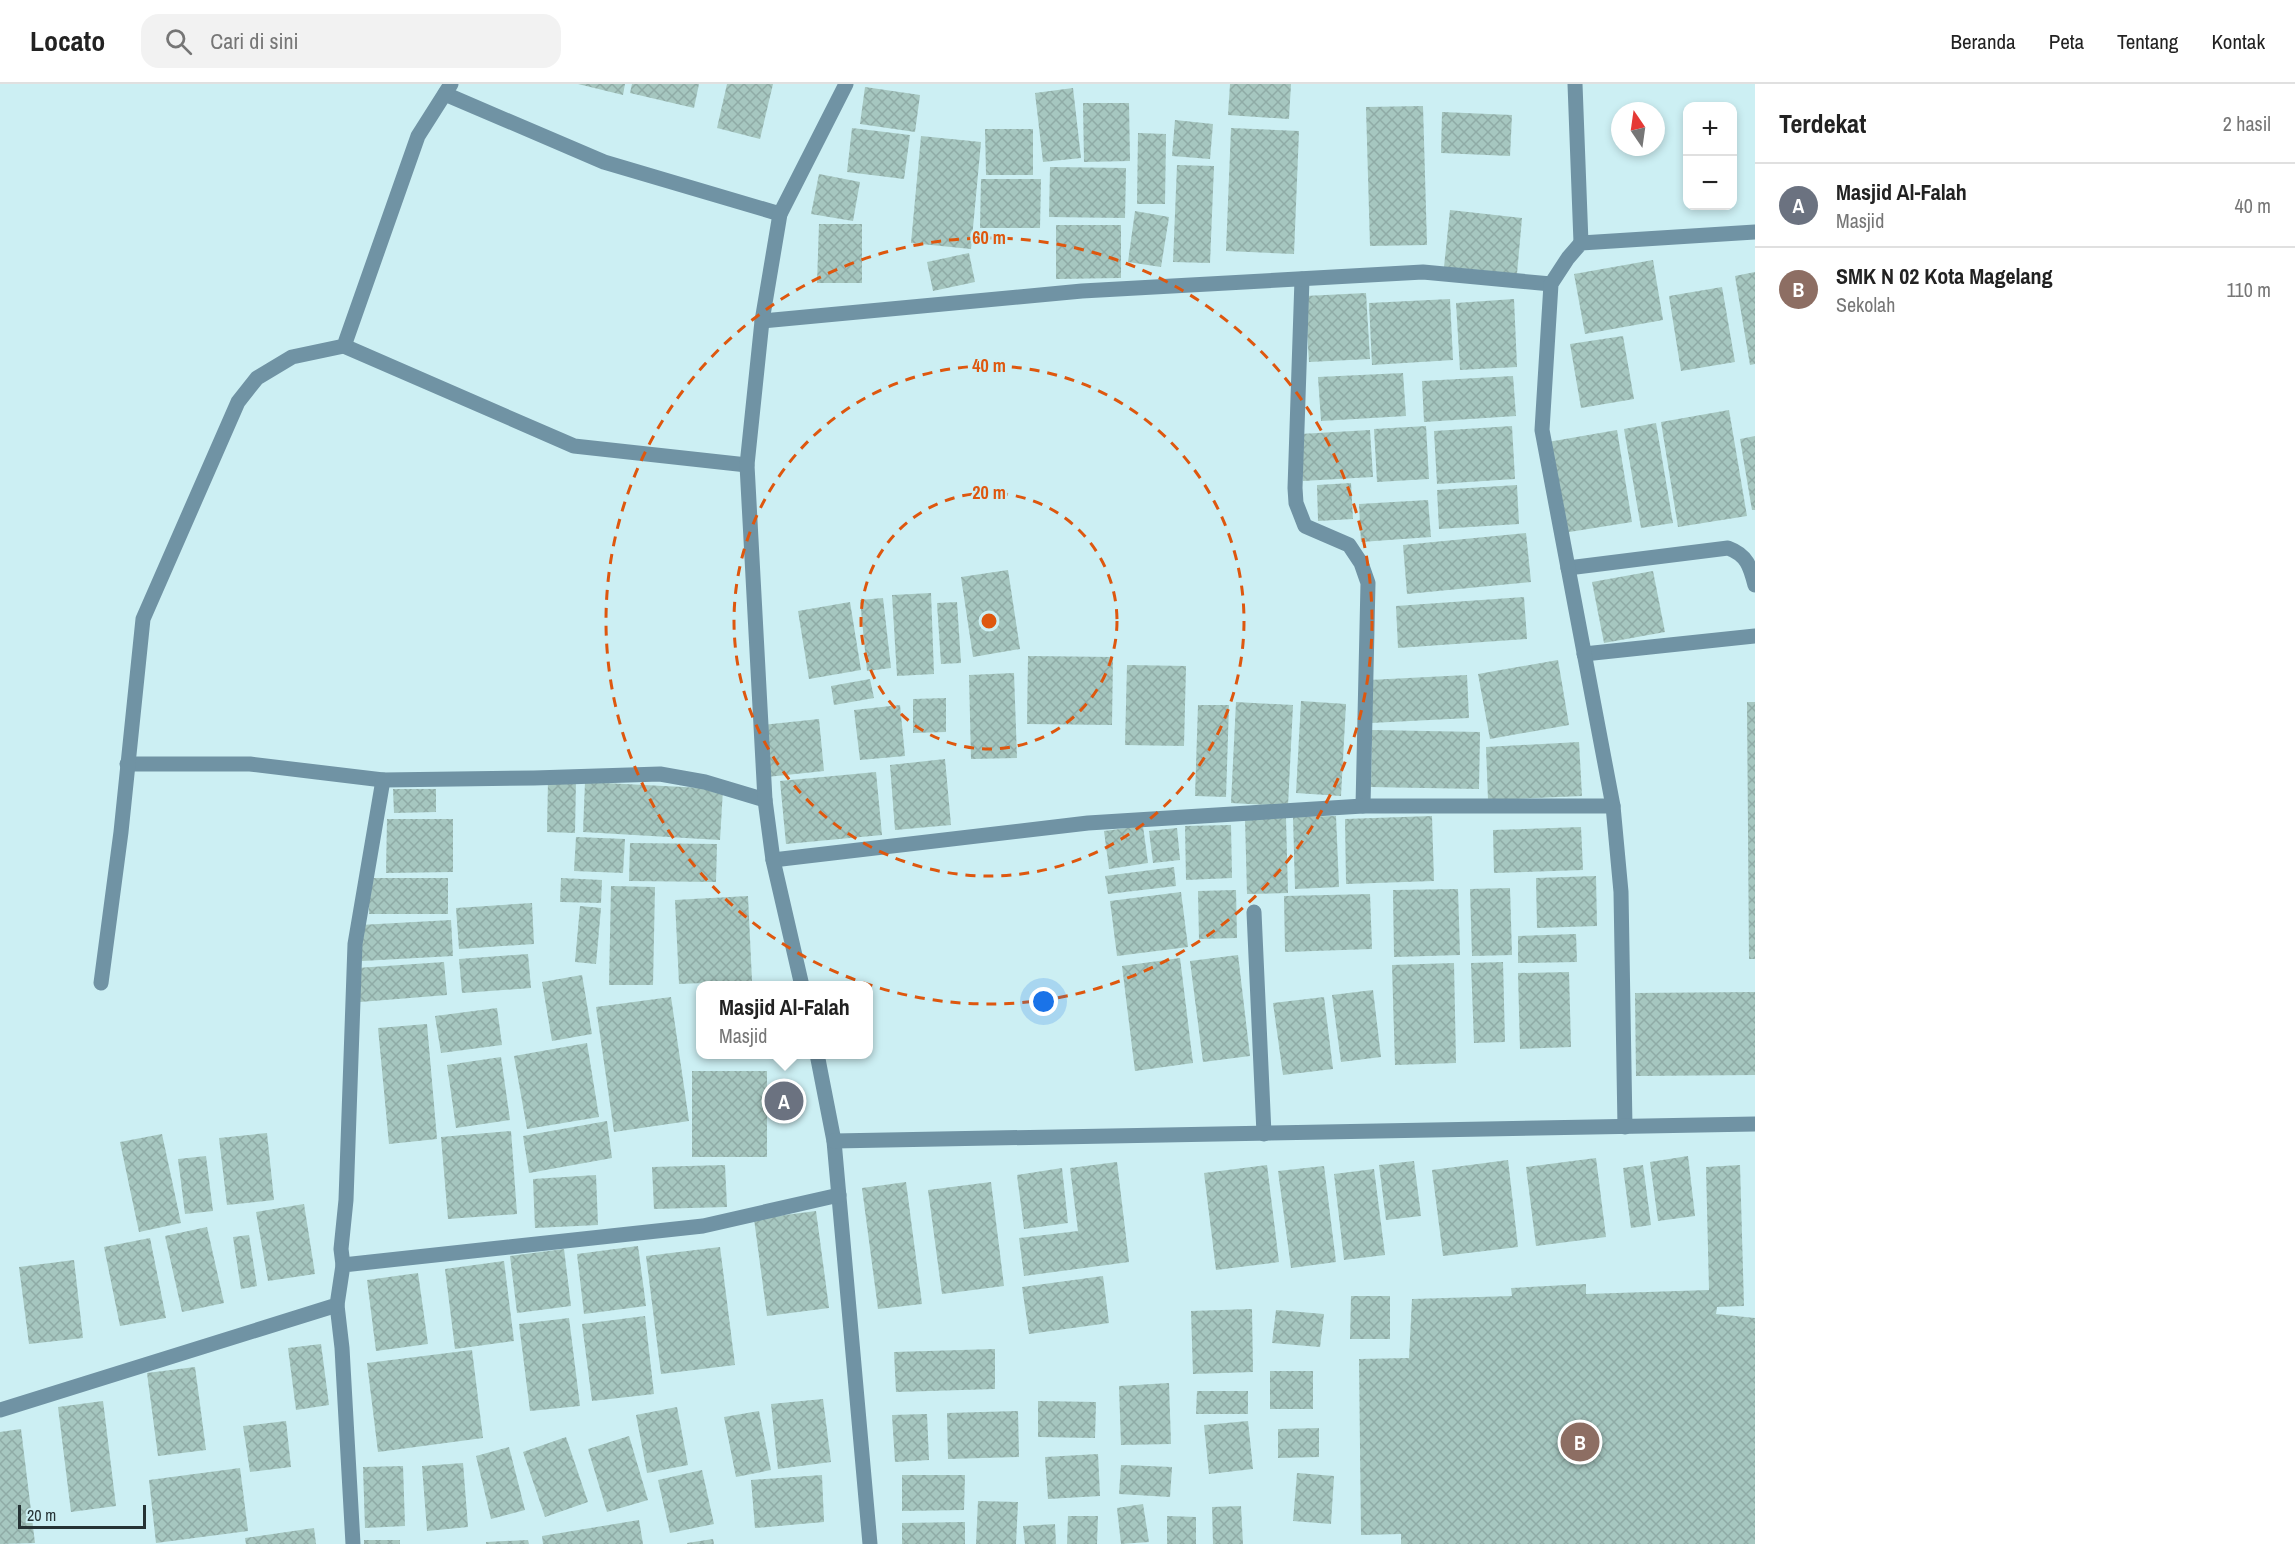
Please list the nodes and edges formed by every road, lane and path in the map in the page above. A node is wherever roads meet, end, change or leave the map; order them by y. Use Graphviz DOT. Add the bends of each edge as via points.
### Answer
graph roads {
  1 [pos="846,84"];
  2 [pos="1575,84"];
  3 [pos="448,89"];
  4 [pos="780,214"];
  5 [pos="1755,232"];
  6 [pos="1581,243"];
  7 [pos="1302,279"];
  8 [pos="1551,284"];
  9 [pos="762,321"];
  10 [pos="344,346"];
  11 [pos="747,465"];
  12 [pos="1568,568"];
  13 [pos="1755,585"];
  14 [pos="1755,636"];
  15 [pos="1584,654"];
  16 [pos="127,764"];
  17 [pos="383,780"];
  18 [pos="765,800"];
  19 [pos="1363,806"];
  20 [pos="1613,806"];
  21 [pos="773,860"];
  22 [pos="1254,912"];
  23 [pos="801,981"];
  24 [pos="101,983"];
  25 [pos="818,1059"];
  26 [pos="1755,1124"];
  27 [pos="1624,1127"];
  28 [pos="1264,1134"];
  29 [pos="834,1141"];
  30 [pos="839,1195"];
  31 [pos="343,1265"];
  32 [pos="337,1305"];
  33 [pos="0,1410"];
  34 [pos="353,1544"];
  35 [pos="870,1544"];
  1 -- 4 [label="street"];
  2 -- 6 [label="street"];
  3 -- 4 [label="street" via="604,162"];
  3 -- 10 [label="street" via="418,136"];
  4 -- 9 [label="street"];
  5 -- 6 [label="street"];
  6 -- 8 [label="street"];
  7 -- 8 [label="street" via="1423,272"];
  7 -- 9 [label="street" via="1082,291"];
  7 -- 19 [label="street" via="1296,503 1305,526 1348,545 1361,563 1368,583"];
  8 -- 12 [label="street" via="1542,430"];
  9 -- 11 [label="street"];
  10 -- 11 [label="street" via="574,446"];
  10 -- 16 [label="street" via="292,357 257,378 238,402 143,619"];
  11 -- 18 [label="street"];
  12 -- 13 [label="street" via="1728,548 1749,562"];
  12 -- 15 [label="street"];
  14 -- 15 [label="street"];
  15 -- 20 [label="street"];
  16 -- 17 [label="street" via="250,764"];
  16 -- 24 [label="street" via="122,832"];
  17 -- 18 [label="street" via="660,774 705,782"];
  17 -- 31 [label="street" via="355,944"];
  18 -- 21 [label="street"];
  19 -- 20 [label="street"];
  19 -- 21 [label="street" via="1088,823"];
  20 -- 27 [label="street" via="1621,892"];
  21 -- 23 [label="street"];
  22 -- 28 [label="street"];
  25 -- 29 [label="street"];
  26 -- 27 [label="street"];
  27 -- 28 [label="street"];
  28 -- 29 [label="street"];
  29 -- 30 [label="street"];
  30 -- 31 [label="street" via="703,1226"];
  30 -- 35 [label="street"];
  31 -- 32 [label="street"];
  32 -- 33 [label="street"];
  32 -- 34 [label="street"];
}
